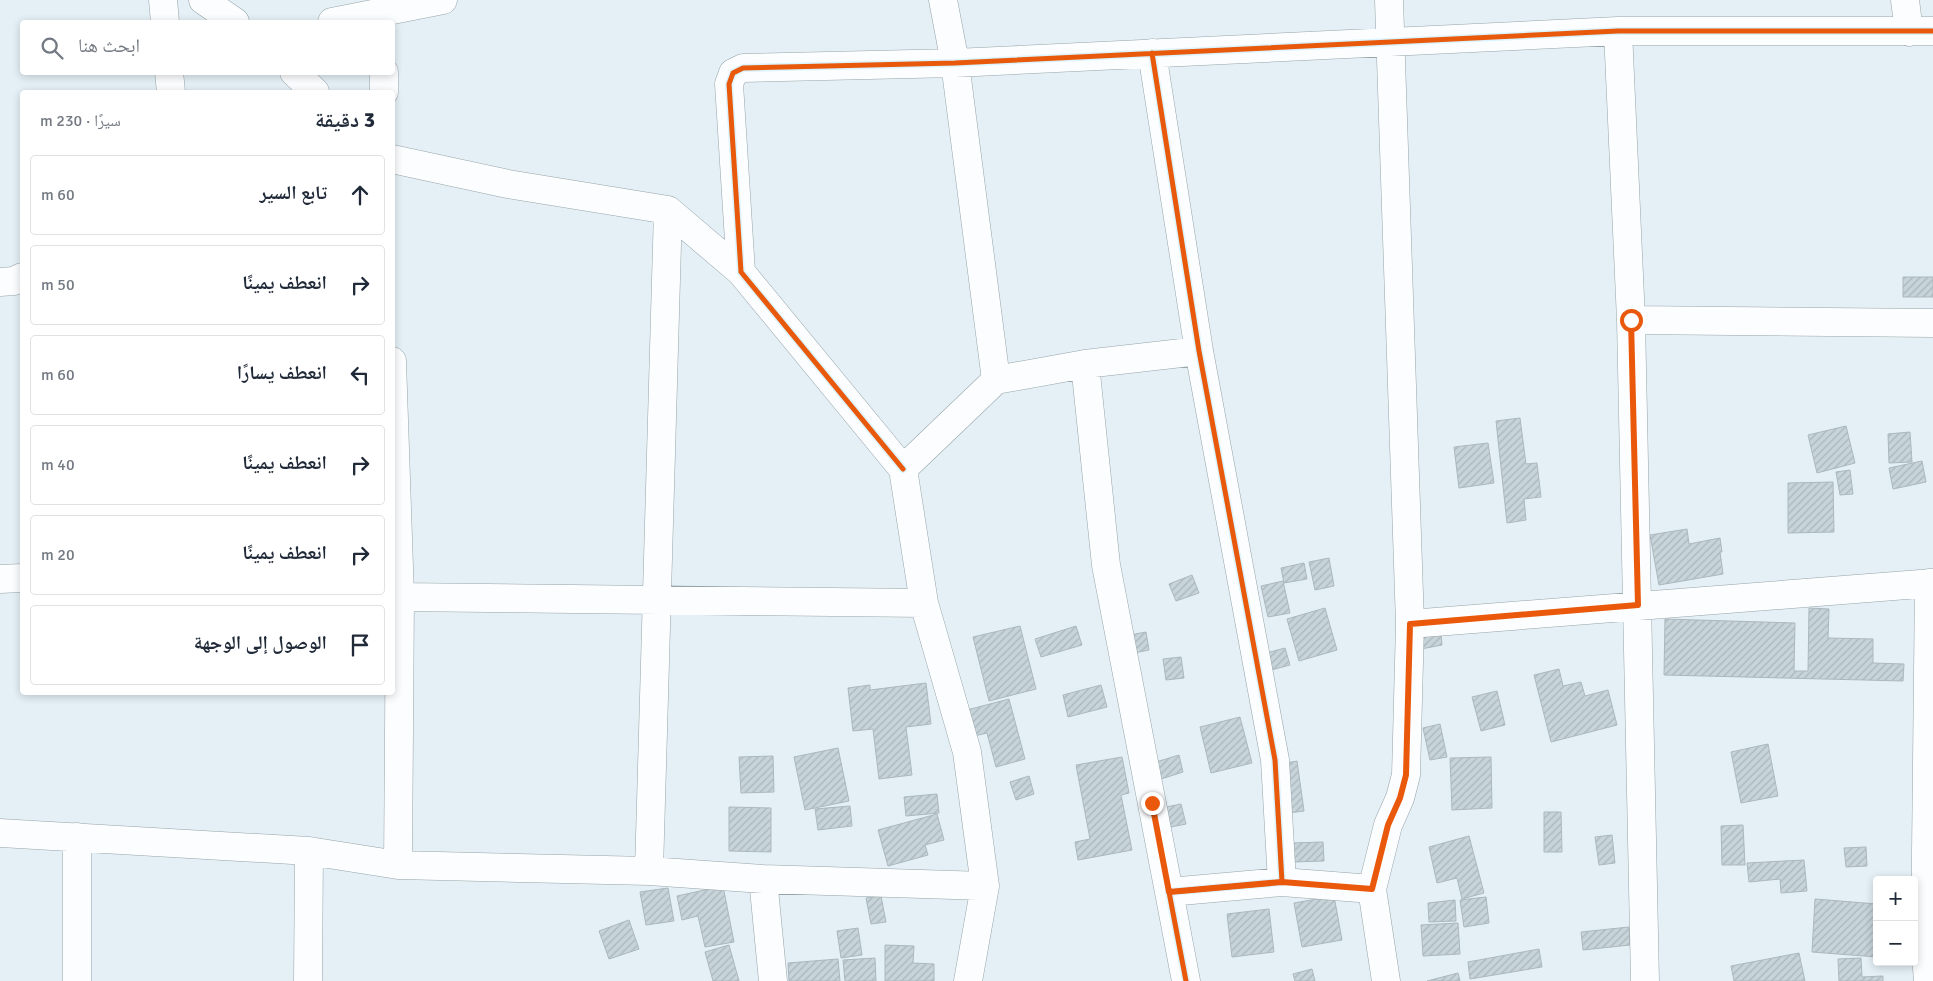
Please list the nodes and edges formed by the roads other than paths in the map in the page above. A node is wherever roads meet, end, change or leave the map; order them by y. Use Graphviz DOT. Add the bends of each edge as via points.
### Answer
graph roads {
  1 [pos="163,0"];
  2 [pos="203,0"];
  3 [pos="443,0"];
  4 [pos="942,0"];
  5 [pos="1388,0"];
  6 [pos="1906,0"];
  7 [pos="382,17"];
  8 [pos="165,20"];
  9 [pos="231,20"];
  10 [pos="352,20"];
  11 [pos="1618,31"];
  12 [pos="1921,31"];
  13 [pos="1389,42"];
  14 [pos="1152,54"];
  15 [pos="955,63"];
  16 [pos="169,75"];
  17 [pos="297,75"];
  18 [pos="384,75"];
  19 [pos="171,90"];
  20 [pos="314,90"];
  21 [pos="384,90"];
  22 [pos="395,160"];
  23 [pos="668,210"];
  24 [pos="741,272"];
  25 [pos="20,279"];
  26 [pos="0,282"];
  27 [pos="1631,320"];
  28 [pos="1933,323"];
  29 [pos="1199,351"];
  30 [pos="1085,364"];
  31 [pos="996,380"];
  32 [pos="903,469"];
  33 [pos="395,536"];
  34 [pos="20,578"];
  35 [pos="0,579"];
  36 [pos="1931,583"];
  37 [pos="396,595"];
  38 [pos="656,601"];
  39 [pos="924,603"];
  40 [pos="1638,605"];
  41 [pos="1410,624"];
  42 [pos="0,833"];
  43 [pos="77,837"];
  44 [pos="309,851"];
  45 [pos="398,865"];
  46 [pos="649,871"];
  47 [pos="764,878"];
  48 [pos="1282,882"];
  49 [pos="985,886"];
  50 [pos="1372,889"];
  51 [pos="1169,892"];
  52 [pos="77,981"];
  53 [pos="308,981"];
  54 [pos="773,981"];
  55 [pos="968,981"];
  56 [pos="1186,981"];
  57 [pos="1386,981"];
  58 [pos="1645,981"];
  59 [pos="1928,981"];
  1 -- 8 [label="street"];
  2 -- 9 [label="street"];
  3 -- 7 [label="street"];
  4 -- 15 [label="street"];
  5 -- 13 [label="street"];
  6 -- 12 [label="street"];
  7 -- 10 [label="street"];
  11 -- 12 [label="street"];
  11 -- 13 [label="street"];
  11 -- 27 [label="street"];
  13 -- 14 [label="street"];
  13 -- 41 [label="street"];
  14 -- 15 [label="street"];
  14 -- 29 [label="street"];
  15 -- 24 [label="street" via="743,68 733,73 728,84"];
  15 -- 31 [label="street"];
  16 -- 19 [label="street"];
  17 -- 20 [label="street"];
  18 -- 21 [label="street"];
  22 -- 23 [label="street" via="508,184"];
  23 -- 24 [label="street"];
  23 -- 38 [label="street"];
  24 -- 32 [label="street"];
  25 -- 26 [label="street"];
  27 -- 28 [label="street"];
  27 -- 40 [label="street"];
  29 -- 30 [label="street"];
  29 -- 48 [label="street" via="1275,760"];
  30 -- 31 [label="street"];
  30 -- 51 [label="street" via="1106,565"];
  31 -- 32 [label="street"];
  32 -- 39 [label="street"];
  33 -- 37 [label="street"];
  34 -- 35 [label="street"];
  36 -- 40 [label="street"];
  36 -- 59 [label="street" via="1925,942"];
  37 -- 38 [label="street"];
  37 -- 45 [label="street"];
  38 -- 39 [label="street"];
  38 -- 46 [label="street"];
  39 -- 49 [label="street" via="967,752"];
  40 -- 41 [label="street"];
  40 -- 58 [label="street"];
  41 -- 50 [label="street" via="1406,775 1388,825"];
  42 -- 43 [label="street"];
  43 -- 44 [label="street"];
  43 -- 52 [label="street"];
  44 -- 45 [label="street"];
  44 -- 53 [label="street"];
  45 -- 46 [label="street"];
  46 -- 47 [label="street"];
  47 -- 49 [label="street"];
  47 -- 54 [label="street"];
  48 -- 50 [label="street"];
  48 -- 51 [label="street"];
  49 -- 55 [label="street"];
  50 -- 57 [label="street"];
  51 -- 56 [label="street"];
}
